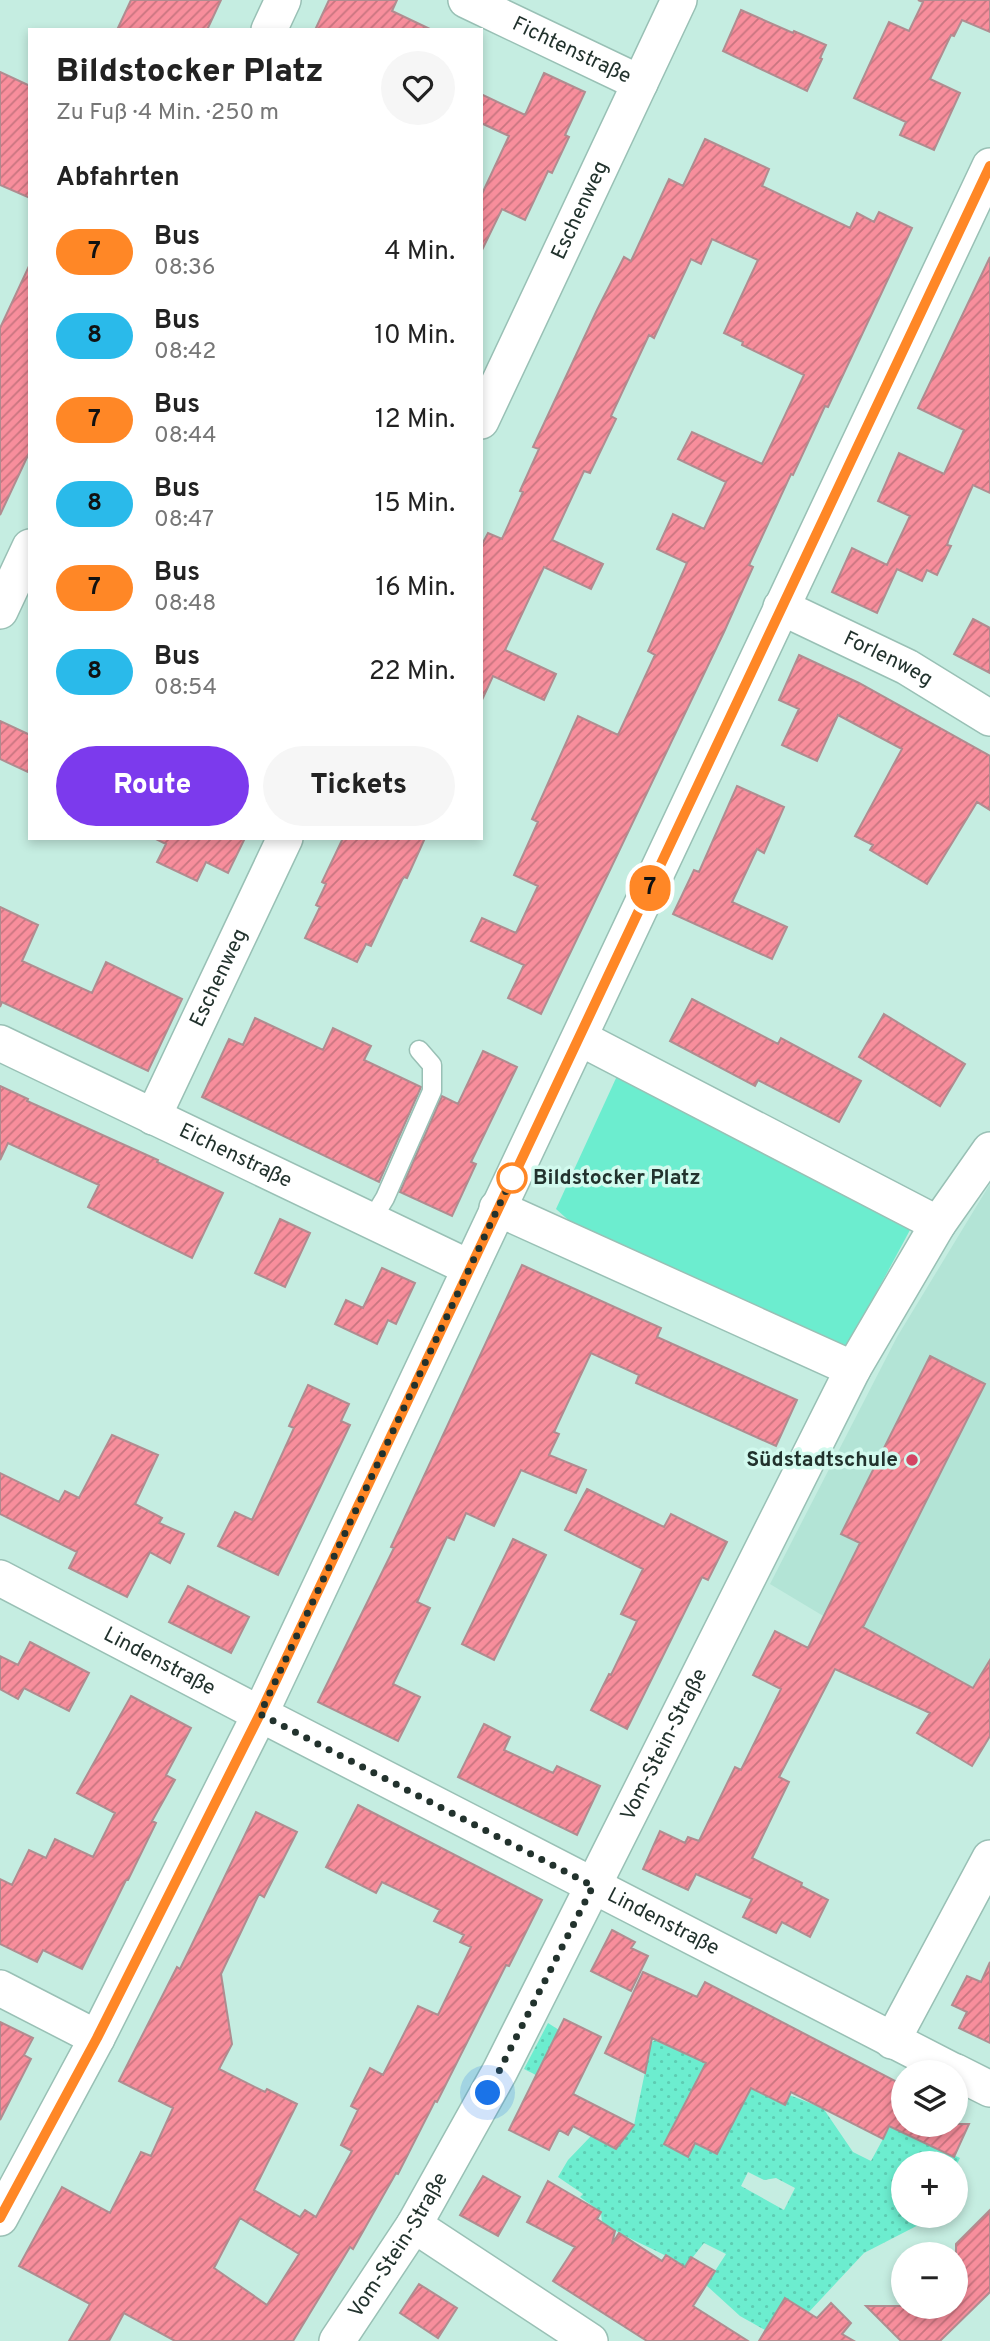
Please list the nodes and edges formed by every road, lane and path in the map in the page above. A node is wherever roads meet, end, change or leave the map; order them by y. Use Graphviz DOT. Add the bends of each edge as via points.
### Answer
graph roads {
  1 [pos="283,0"];
  2 [pos="466,0"];
  3 [pos="679,0"];
  4 [pos="271,28"];
  5 [pos="640,83"];
  6 [pos="990,166"];
  7 [pos="977,230"];
  8 [pos="483,417"];
  9 [pos="28,551"];
  10 [pos="781,607"];
  11 [pos="0,611"];
  12 [pos="990,718"];
  13 [pos="284,840"];
  14 [pos="579,1038"];
  15 [pos="0,1043"];
  16 [pos="419,1050"];
  17 [pos="153,1117"];
  18 [pos="990,1150"];
  19 [pos="497,1208"];
  20 [pos="371,1221"];
  21 [pos="938,1224"];
  22 [pos="470,1268"];
  23 [pos="853,1369"];
  24 [pos="0,1578"];
  25 [pos="260,1714"];
  26 [pos="990,1858"];
  27 [pos="593,1886"];
  28 [pos="0,1988"];
  29 [pos="97,2038"];
  30 [pos="892,2040"];
  31 [pos="931,2060"];
  32 [pos="968,2078"];
  33 [pos="990,2089"];
  34 [pos="0,2218"];
  35 [pos="414,2225"];
  36 [pos="337,2341"];
  37 [pos="590,2341"];
  1 -- 4 [label="street"];
  2 -- 5 [label="street, Fichtenstraße"];
  3 -- 5 [label="street, Eschenweg"];
  5 -- 8 [label="street, Eschenweg"];
  6 -- 7 [label="street"];
  7 -- 10 [label="street"];
  9 -- 11 [label="street"];
  10 -- 12 [label="street, Forlenweg" via="906,667"];
  10 -- 14 [label="street"];
  13 -- 17 [label="street, Eschenweg"];
  14 -- 19 [label="street"];
  14 -- 21 [label="street"];
  15 -- 17 [label="street, Eichenstraße"];
  16 -- 20 [label="lane" via="432,1065 432,1091"];
  17 -- 20 [label="street, Eichenstraße"];
  18 -- 21 [label="street, Vom-Stein-Straße"];
  19 -- 22 [label="street"];
  19 -- 23 [label="street"];
  20 -- 22 [label="street, Eichenstraße"];
  21 -- 23 [label="street, Vom-Stein-Straße"];
  22 -- 25 [label="street"];
  23 -- 27 [label="street, Vom-Stein-Straße"];
  24 -- 25 [label="street, Lindenstraße"];
  25 -- 27 [label="street, Lindenstraße"];
  25 -- 29 [label="street"];
  26 -- 30 [label="street"];
  27 -- 30 [label="street, Lindenstraße"];
  27 -- 35 [label="street, Vom-Stein-Straße" via="500,2071"];
  28 -- 29 [label="street"];
  29 -- 34 [label="street"];
  30 -- 31 [label="street, Lindenstraße"];
  32 -- 33 [label="street, Lindenstraße"];
  35 -- 36 [label="street, Vom-Stein-Straße"];
  35 -- 37 [label="street"];
}
